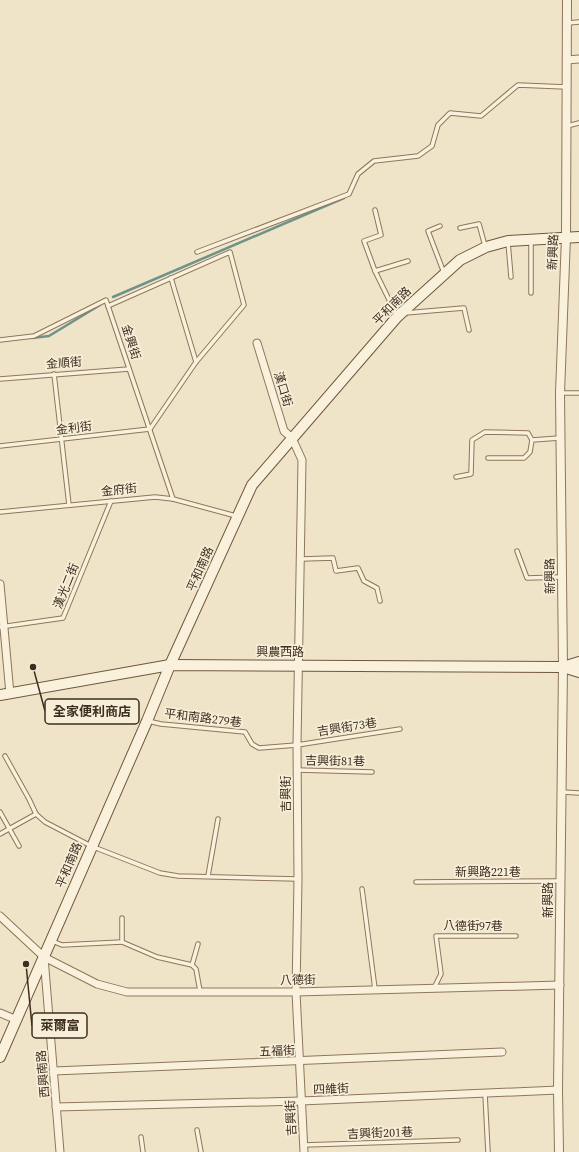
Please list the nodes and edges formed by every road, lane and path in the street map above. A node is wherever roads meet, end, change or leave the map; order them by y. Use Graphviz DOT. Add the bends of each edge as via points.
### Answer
graph roads {
  1 [pos="566,0"];
  2 [pos="579,22"];
  3 [pos="567,23"];
  4 [pos="579,59"];
  5 [pos="567,60"];
  6 [pos="566,87"];
  7 [pos="579,123"];
  8 [pos="566,126"];
  9 [pos="376,210"];
  10 [pos="440,226"];
  11 [pos="460,228"];
  12 [pos="566,237"];
  13 [pos="579,237"];
  14 [pos="531,240"];
  15 [pos="508,241"];
  16 [pos="486,247"];
  17 [pos="197,252"];
  18 [pos="408,261"];
  19 [pos="375,271"];
  20 [pos="444,274"];
  21 [pos="511,277"];
  22 [pos="171,278"];
  23 [pos="531,293"];
  24 [pos="108,306"];
  25 [pos="399,316"];
  26 [pos="469,330"];
  27 [pos="0,340"];
  28 [pos="257,342"];
  29 [pos="196,362"];
  30 [pos="129,369"];
  31 [pos="54,374"];
  32 [pos="0,379"];
  33 [pos="560,393"];
  34 [pos="579,394"];
  35 [pos="150,429"];
  36 [pos="292,438"];
  37 [pos="561,438"];
  38 [pos="61,439"];
  39 [pos="532,440"];
  40 [pos="0,446"];
  41 [pos="488,458"];
  42 [pos="456,477"];
  43 [pos="173,499"];
  44 [pos="111,501"];
  45 [pos="69,505"];
  46 [pos="0,512"];
  47 [pos="237,517"];
  48 [pos="517,551"];
  49 [pos="302,559"];
  50 [pos="562,577"];
  51 [pos="0,584"];
  52 [pos="380,601"];
  53 [pos="2,626"];
  54 [pos="579,662"];
  55 [pos="170,665"];
  56 [pos="299,665"];
  57 [pos="563,667"];
  58 [pos="579,672"];
  59 [pos="5,695"];
  60 [pos="147,720"];
  61 [pos="400,729"];
  62 [pos="297,745"];
  63 [pos="5,756"];
  64 [pos="297,770"];
  65 [pos="372,772"];
  66 [pos="561,792"];
  67 [pos="579,793"];
  68 [pos="0,812"];
  69 [pos="36,814"];
  70 [pos="218,819"];
  71 [pos="9,829"];
  72 [pos="0,834"];
  73 [pos="19,846"];
  74 [pos="91,846"];
  75 [pos="208,876"];
  76 [pos="298,879"];
  77 [pos="561,881"];
  78 [pos="416,882"];
  79 [pos="362,889"];
  80 [pos="0,916"];
  81 [pos="122,918"];
  82 [pos="516,936"];
  83 [pos="51,941"];
  84 [pos="122,942"];
  85 [pos="198,944"];
  86 [pos="44,957"];
  87 [pos="192,966"];
  88 [pos="560,985"];
  89 [pos="434,988"];
  90 [pos="375,989"];
  91 [pos="200,991"];
  92 [pos="296,992"];
  93 [pos="0,1013"];
  94 [pos="17,1020"];
  95 [pos="502,1052"];
  96 [pos="0,1057"];
  97 [pos="300,1061"];
  98 [pos="54,1071"];
  99 [pos="558,1090"];
  100 [pos="485,1094"];
  101 [pos="301,1101"];
  102 [pos="56,1107"];
  103 [pos="197,1130"];
  104 [pos="142,1137"];
  105 [pos="458,1140"];
  106 [pos="304,1149"];
  107 [pos="60,1152"];
  108 [pos="143,1152"];
  109 [pos="201,1152"];
  110 [pos="488,1152"];
  111 [pos="560,1152"];
  1 -- 3 [label="street, 新興路"];
  2 -- 3 [label="lane"];
  3 -- 5 [label="street, 新興路"];
  4 -- 5 [label="street"];
  5 -- 6 [label="street, 新興路"];
  6 -- 8 [label="street, 新興路"];
  6 -- 17 [label="lane" via="518,85 481,116 450,113 438,125 432,146 418,156 374,161 358,174 349,194"];
  7 -- 8 [label="lane"];
  8 -- 12 [label="street, 新興路"];
  9 -- 19 [label="lane" via="381,235 364,241"];
  10 -- 20 [label="lane" via="428,230"];
  11 -- 16 [label="lane" via="479,224"];
  12 -- 13 [label="main road, 平和南路"];
  12 -- 14 [label="main road, 平和南路"];
  12 -- 33 [label="street, 新興路"];
  14 -- 15 [label="main road, 平和南路"];
  14 -- 23 [label="lane"];
  15 -- 16 [label="main road, 平和南路"];
  15 -- 21 [label="lane"];
  16 -- 20 [label="main road, 平和南路" via="460,260"];
  18 -- 19 [label="lane"];
  19 -- 25 [label="lane"];
  20 -- 25 [label="main road, 平和南路"];
  22 -- 24 [label="lane"];
  22 -- 29 [label="lane"];
  22 -- 29 [label="lane" via="230,252 244,305"];
  24 -- 27 [label="lane" via="106,300 34,336"];
  24 -- 30 [label="lane, 金興街"];
  25 -- 26 [label="lane" via="464,308"];
  25 -- 36 [label="main road, 平和南路"];
  28 -- 36 [label="street, 漢口街" via="284,431"];
  29 -- 35 [label="lane"];
  30 -- 31 [label="lane, 金順街"];
  30 -- 35 [label="lane, 金興街"];
  31 -- 32 [label="lane, 金順街"];
  31 -- 38 [label="lane"];
  33 -- 34 [label="lane"];
  33 -- 37 [label="street, 新興路"];
  35 -- 38 [label="lane, 金利街"];
  35 -- 43 [label="lane, 金興街"];
  36 -- 47 [label="main road, 平和南路" via="252,485"];
  36 -- 49 [label="street, 吉興街" via="302,460"];
  37 -- 39 [label="lane"];
  37 -- 50 [label="street, 新興路"];
  38 -- 40 [label="lane, 金利街"];
  38 -- 45 [label="lane"];
  39 -- 41 [label="lane" via="530,452 524,458"];
  39 -- 42 [label="lane" via="528,433 485,432 472,440 471,474"];
  43 -- 44 [label="lane, 金府街" via="155,497"];
  43 -- 47 [label="lane, 金府街"];
  44 -- 45 [label="lane, 金府街"];
  44 -- 53 [label="lane, 漢光二街" via="63,618"];
  45 -- 46 [label="lane, 金府街"];
  47 -- 55 [label="main road, 平和南路"];
  48 -- 50 [label="lane" via="527,578"];
  49 -- 52 [label="lane" via="333,558 336,571 358,568 364,581 377,588"];
  49 -- 56 [label="street, 吉興街"];
  50 -- 57 [label="street, 新興路"];
  51 -- 53 [label="street"];
  53 -- 59 [label="street"];
  54 -- 57 [label="main road, 興農西路"];
  55 -- 56 [label="main road, 興農西路"];
  55 -- 59 [label="main road, 興農西路"];
  55 -- 60 [label="main road, 平和南路"];
  56 -- 57 [label="main road, 興農西路"];
  56 -- 62 [label="street, 吉興街"];
  57 -- 58 [label="main road, 興農西路"];
  57 -- 66 [label="street, 新興路"];
  60 -- 62 [label="lane, 平和南路279巷" via="161,724 245,732 252,744 259,748"];
  60 -- 74 [label="main road, 平和南路"];
  61 -- 62 [label="lane, 吉興街73巷"];
  62 -- 64 [label="street, 吉興街"];
  63 -- 69 [label="lane"];
  64 -- 65 [label="lane, 吉興街81巷"];
  64 -- 76 [label="street, 吉興街"];
  66 -- 67 [label="lane"];
  66 -- 77 [label="street, 新興路"];
  68 -- 71 [label="lane"];
  69 -- 71 [label="lane"];
  69 -- 74 [label="lane" via="45,822"];
  70 -- 75 [label="lane"];
  71 -- 72 [label="lane"];
  71 -- 73 [label="lane"];
  74 -- 75 [label="lane" via="160,873"];
  74 -- 83 [label="main road, 平和南路"];
  75 -- 76 [label="lane"];
  76 -- 92 [label="street, 吉興街"];
  77 -- 78 [label="lane, 新興路221巷"];
  77 -- 88 [label="street, 新興路"];
  79 -- 90 [label="lane"];
  80 -- 86 [label="street"];
  81 -- 84 [label="lane"];
  82 -- 89 [label="lane, 八德街97巷" via="436,936 440,974"];
  83 -- 84 [label="lane" via="62,945"];
  83 -- 86 [label="main road, 平和南路"];
  84 -- 87 [label="lane" via="157,958"];
  85 -- 87 [label="lane"];
  86 -- 91 [label="street, 八德街" via="98,984 127,992"];
  86 -- 94 [label="main road, 平和南路"];
  86 -- 98 [label="street, 西興南路"];
  87 -- 91 [label="lane" via="196,969"];
  88 -- 89 [label="street, 八德街"];
  88 -- 99 [label="street, 新興路"];
  89 -- 90 [label="street, 八德街"];
  90 -- 92 [label="street, 八德街"];
  91 -- 92 [label="street, 八德街"];
  92 -- 97 [label="street, 吉興街"];
  93 -- 94 [label="street"];
  94 -- 96 [label="main road, 平和南路"];
  95 -- 97 [label="street, 五福街"];
  97 -- 98 [label="street, 五福街"];
  97 -- 101 [label="street, 吉興街"];
  98 -- 102 [label="street, 西興南路"];
  99 -- 100 [label="street, 四維街"];
  99 -- 111 [label="street, 新興路"];
  100 -- 101 [label="street, 四維街"];
  100 -- 110 [label="lane"];
  101 -- 102 [label="street, 四維街"];
  101 -- 106 [label="street, 吉興街"];
  102 -- 107 [label="street, 西興南路"];
  103 -- 109 [label="lane"];
  104 -- 108 [label="lane"];
  105 -- 106 [label="lane, 吉興街201巷"];
}
